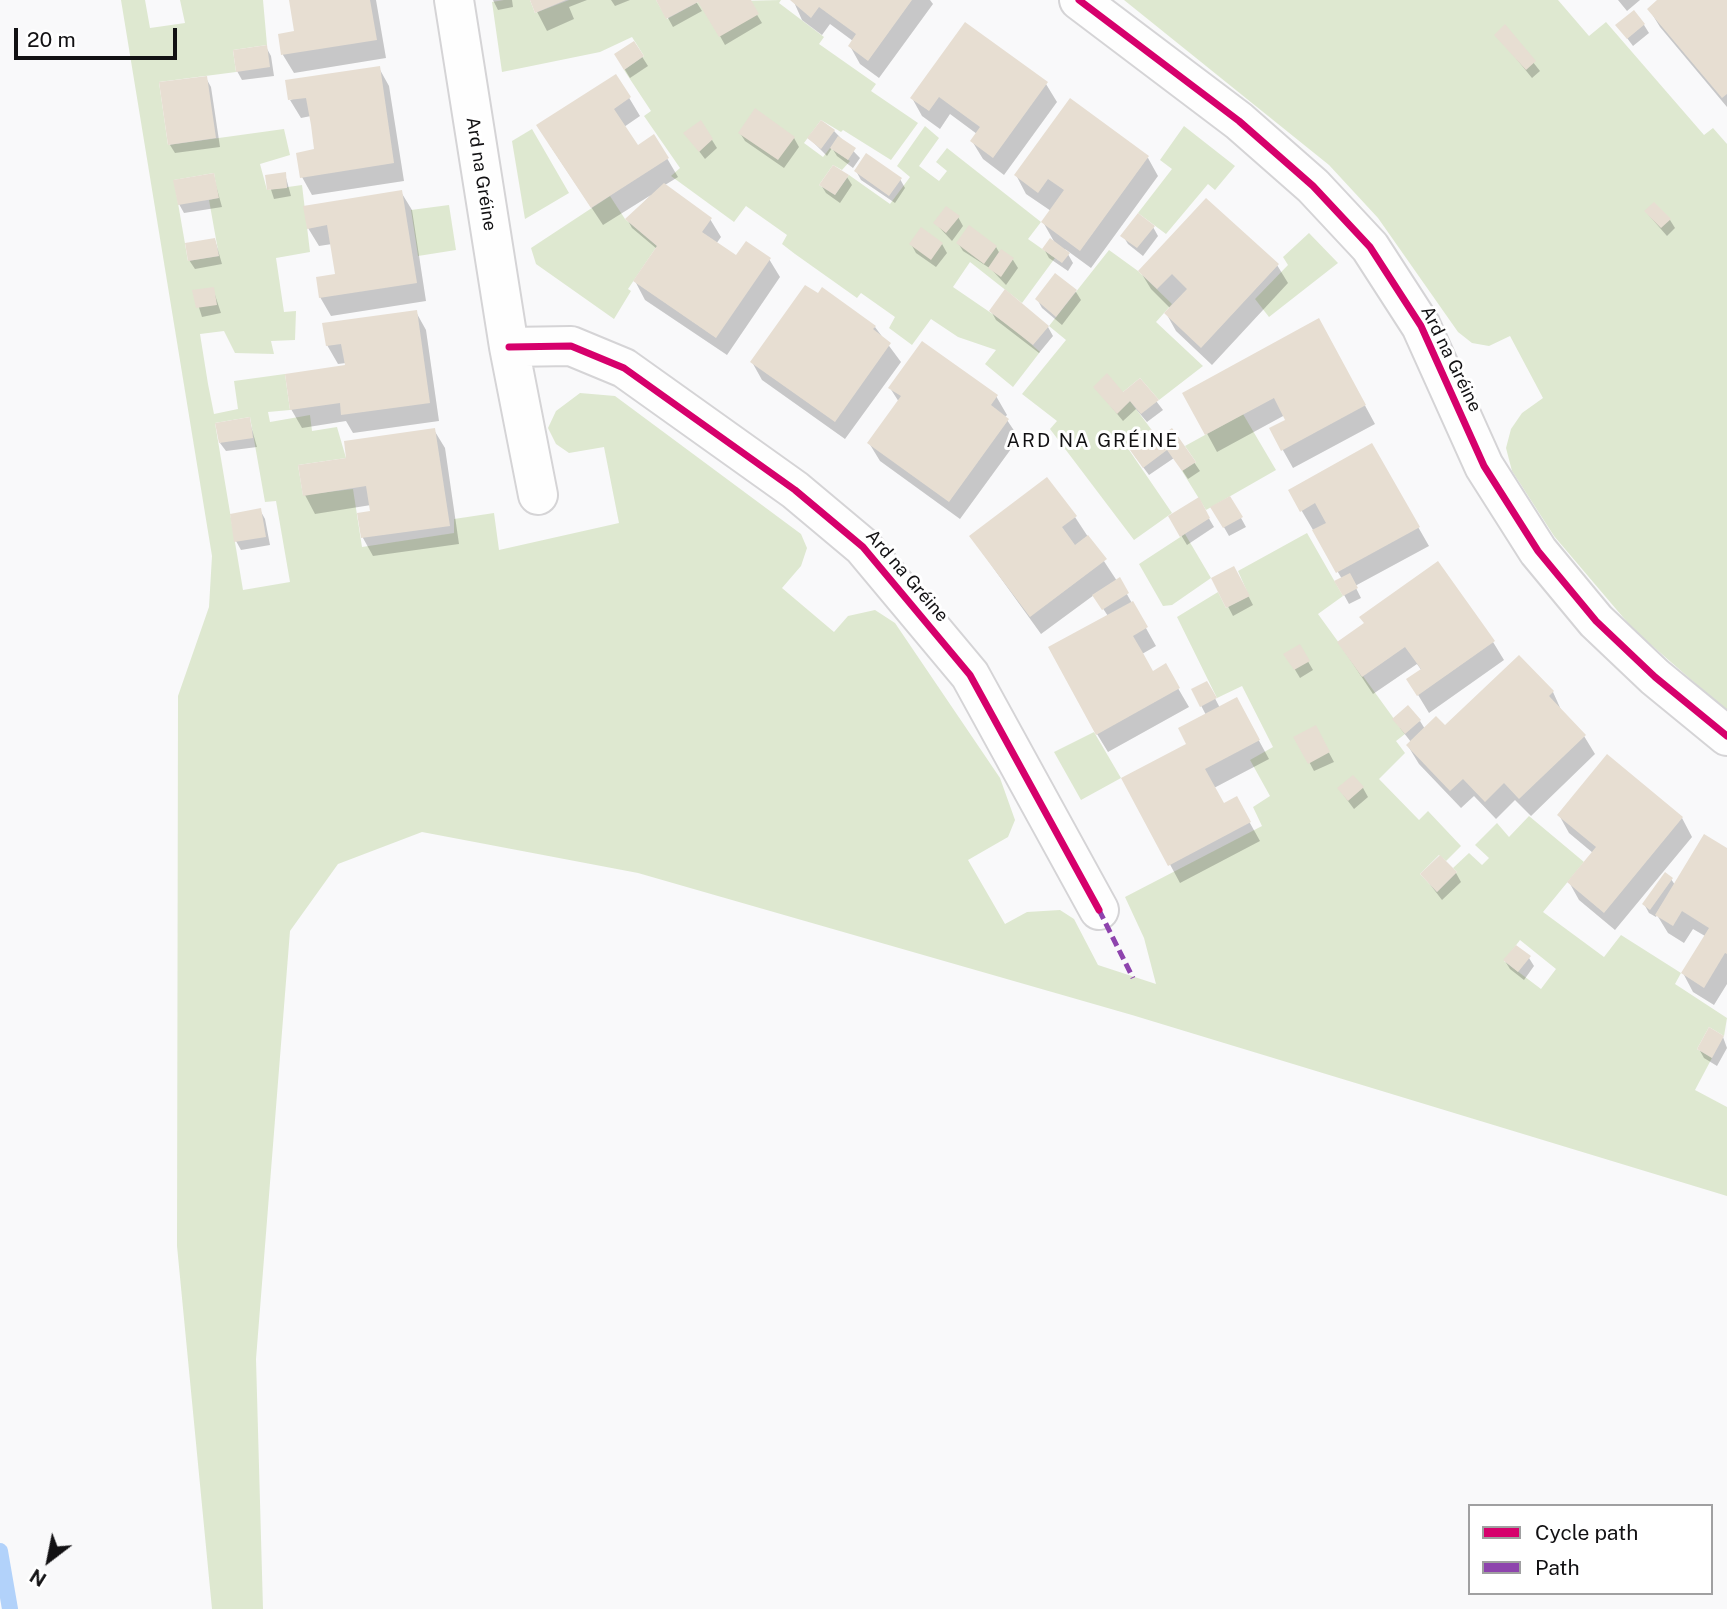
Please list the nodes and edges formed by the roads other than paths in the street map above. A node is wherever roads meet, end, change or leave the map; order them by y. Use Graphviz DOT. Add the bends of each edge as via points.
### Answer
graph roads {
  1 [pos="454,0"];
  2 [pos="1079,0"];
  3 [pos="509,347"];
  4 [pos="538,495"];
  5 [pos="1727,736"];
  6 [pos="1099,910"];
  1 -- 3 [label="street, Ard na Gréine"];
  2 -- 5 [label="street, Ard na Gréine" via="1239,121 1313,186 1370,247 1421,326 1484,466 1538,551 1596,621"];
  3 -- 4 [label="street, Ard na Gréine"];
  3 -- 6 [label="street, Ard na Gréine" via="571,346 624,368 795,490 863,547 970,675"];
}
